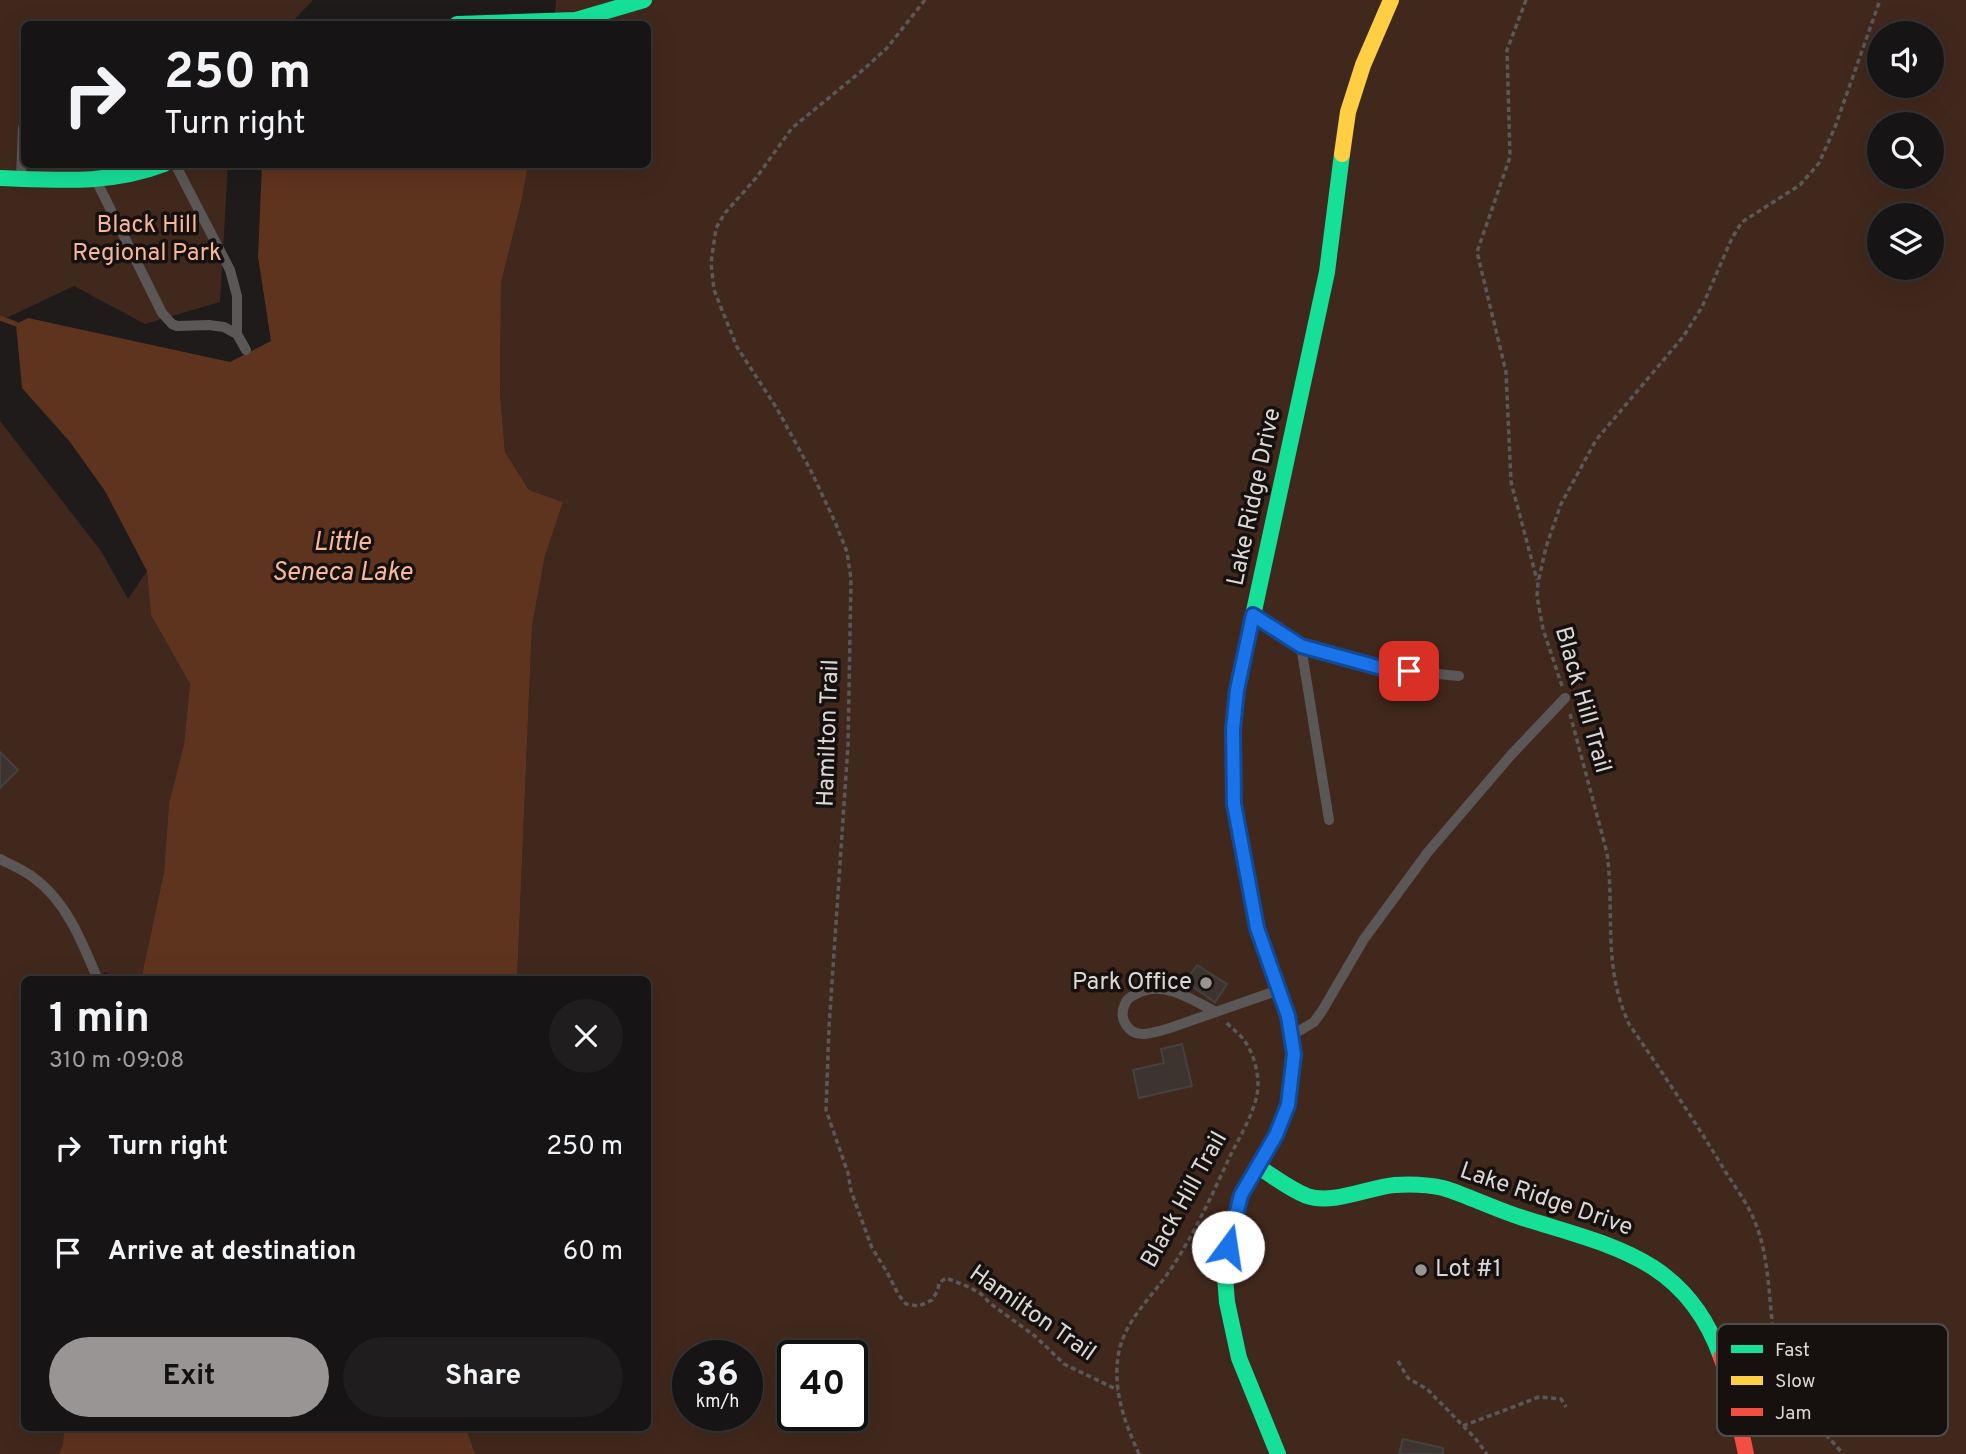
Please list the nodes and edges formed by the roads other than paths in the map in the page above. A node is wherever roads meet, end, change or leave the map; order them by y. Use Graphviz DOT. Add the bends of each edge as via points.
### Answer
graph roads {
  1 [pos="644,0"];
  2 [pos="1391,0"];
  3 [pos="546,21"];
  4 [pos="21,168"];
  5 [pos="155,168"];
  6 [pos="177,168"];
  7 [pos="0,178"];
  8 [pos="21,178"];
  9 [pos="95,180"];
  10 [pos="237,334"];
  11 [pos="246,351"];
  12 [pos="1253,615"];
  13 [pos="1301,646"];
  14 [pos="1458,676"];
  15 [pos="1565,698"];
  16 [pos="1329,820"];
  17 [pos="0,859"];
  18 [pos="96,976"];
  19 [pos="1279,990"];
  20 [pos="1216,1012"];
  21 [pos="1291,1035"];
  22 [pos="1257,1166"];
  23 [pos="1717,1346"];
  24 [pos="1742,1436"];
  25 [pos="1278,1454"];
  26 [pos="1746,1454"];
  1 -- 3 [label="street" via="576,20"];
  2 -- 12 [label="street, Lake Ridge Drive" via="1348,112 1327,272"];
  4 -- 8 [label="lane"];
  5 -- 9 [label="street" via="135,176"];
  6 -- 10 [label="lane" via="230,270 237,296"];
  7 -- 8 [label="street"];
  8 -- 9 [label="street"];
  9 -- 10 [label="lane" via="167,319 177,326 209,325"];
  10 -- 11 [label="lane"];
  12 -- 13 [label="lane"];
  12 -- 19 [label="street, Lake Ridge Drive" via="1233,729 1234,804 1257,928"];
  13 -- 14 [label="lane" via="1385,669"];
  13 -- 16 [label="lane"];
  15 -- 21 [label="lane" via="1428,852 1364,939 1314,1022"];
  17 -- 18 [label="lane" via="35,878 58,902 78,932"];
  19 -- 20 [label="lane"];
  19 -- 21 [label="street, Lake Ridge Drive"];
  20 -- 20 [label="lane" via="1141,1035 1132,1032 1123,1015 1132,996 1153,988 1167,989"];
  21 -- 22 [label="street, Lake Ridge Drive" via="1294,1054 1288,1105"];
  22 -- 23 [label="street, Lake Ridge Drive" via="1308,1197 1326,1199 1396,1185 1444,1188 1603,1241 1672,1280"];
  22 -- 25 [label="street, Lake Ridge Drive" via="1241,1195 1224,1264 1239,1358"];
  24 -- 26 [label="street, Lake Ridge Drive"];
}
